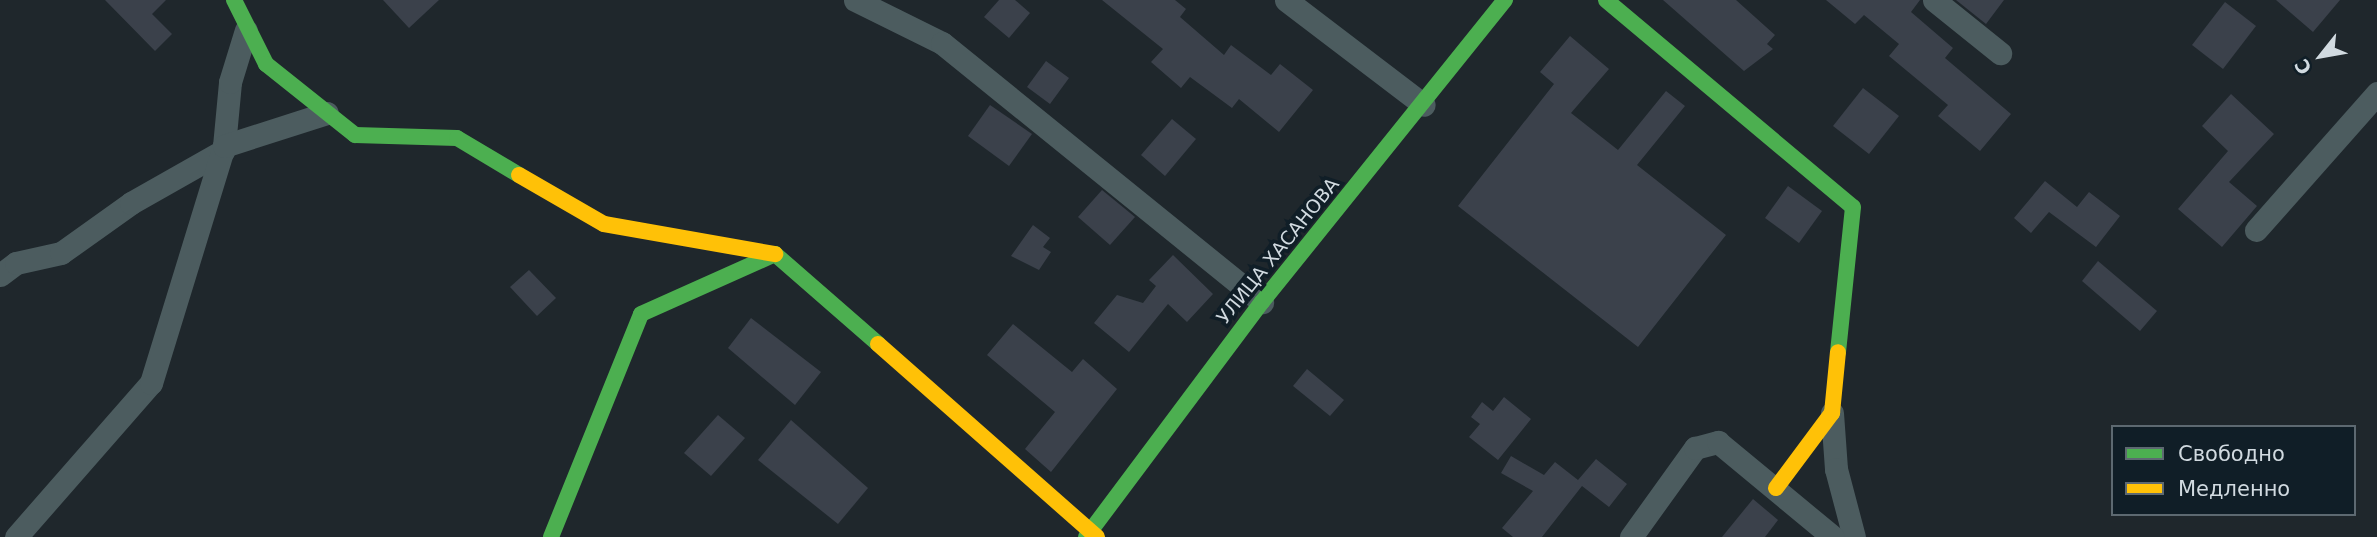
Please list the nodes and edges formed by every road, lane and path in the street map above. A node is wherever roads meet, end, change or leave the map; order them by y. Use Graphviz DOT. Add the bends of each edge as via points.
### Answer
graph roads {
  1 [pos="234,0"];
  2 [pos="855,0"];
  3 [pos="1286,0"];
  4 [pos="1505,0"];
  5 [pos="1606,0"];
  6 [pos="1934,0"];
  7 [pos="246,30"];
  8 [pos="2000,53"];
  9 [pos="2377,93"];
  10 [pos="1424,105"];
  11 [pos="327,113"];
  12 [pos="224,149"];
  13 [pos="2256,230"];
  14 [pos="775,254"];
  15 [pos="0,275"];
  16 [pos="1262,302"];
  17 [pos="1832,413"];
  18 [pos="1776,488"];
  19 [pos="1091,535"];
  20 [pos="16,537"];
  21 [pos="551,537"];
  22 [pos="1631,537"];
  23 [pos="1833,537"];
  24 [pos="1854,537"];
  1 -- 7 [label="street"];
  2 -- 16 [label="street" via="942,43"];
  3 -- 10 [label="street"];
  4 -- 10 [label="street, УЛИЦА ХАСАНОВА"];
  5 -- 17 [label="street" via="1853,207"];
  6 -- 8 [label="street"];
  7 -- 11 [label="street" via="266,64"];
  7 -- 12 [label="street" via="229,82"];
  9 -- 13 [label="street"];
  10 -- 16 [label="street, УЛИЦА ХАСАНОВА"];
  11 -- 12 [label="street"];
  11 -- 14 [label="street" via="355,135 457,138 604,224"];
  12 -- 15 [label="street" via="131,203 61,253 16,262"];
  12 -- 20 [label="street" via="151,383"];
  14 -- 19 [label="street"];
  14 -- 21 [label="street" via="641,314"];
  16 -- 19 [label="street, УЛИЦА ХАСАНОВА"];
  17 -- 18 [label="street"];
  17 -- 24 [label="street" via="1836,469"];
  18 -- 22 [label="street" via="1718,442 1695,448"];
  18 -- 23 [label="street"];
}
